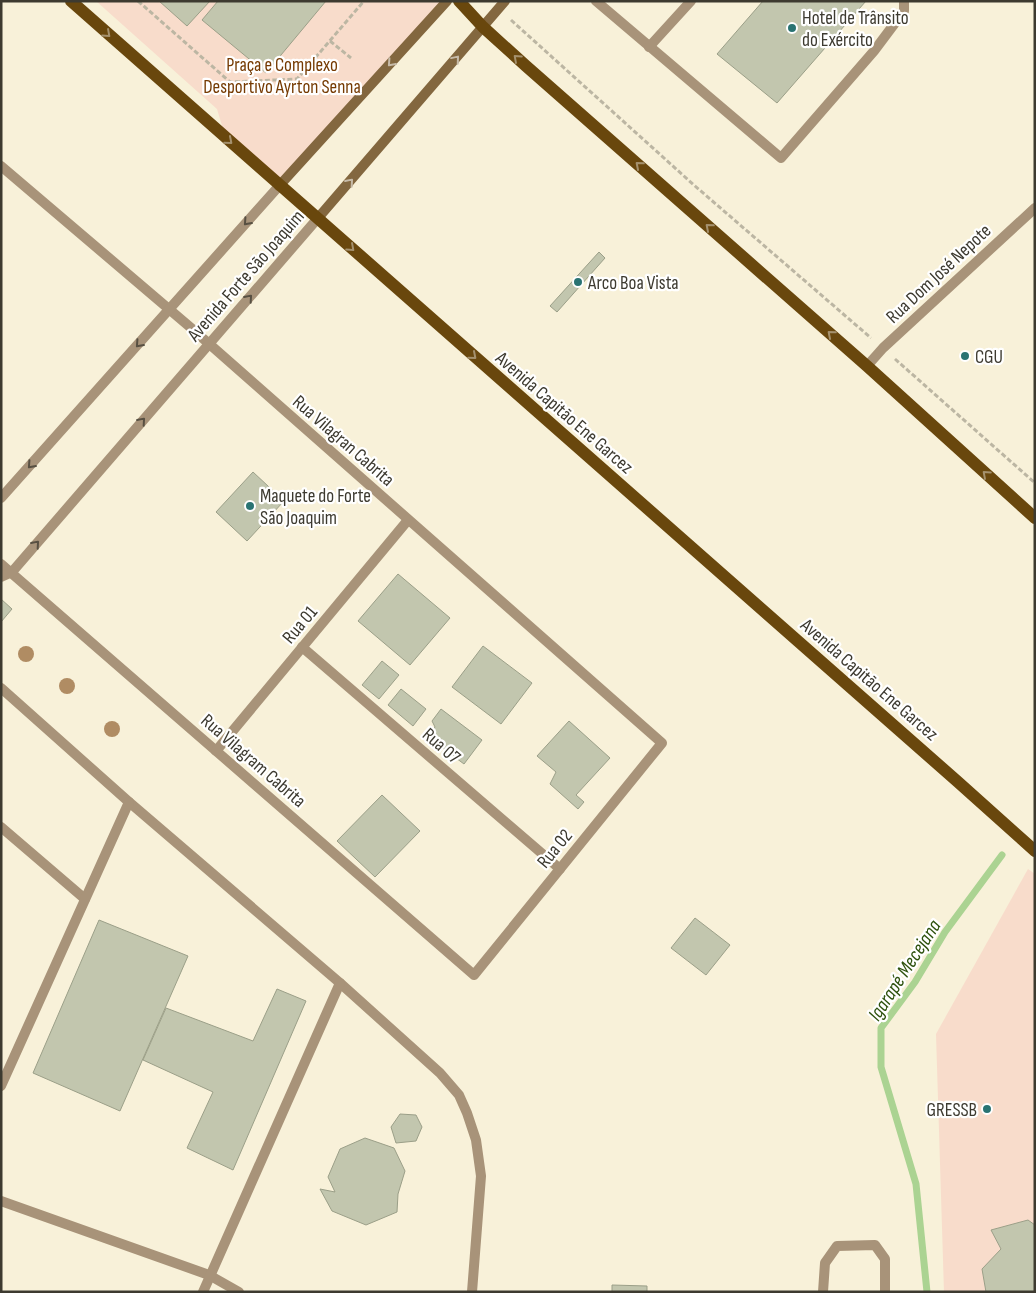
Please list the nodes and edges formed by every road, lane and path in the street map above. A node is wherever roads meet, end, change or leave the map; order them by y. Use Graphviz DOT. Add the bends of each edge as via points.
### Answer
graph roads {
  1 [pos="71,1"];
  2 [pos="138,1"];
  3 [pos="364,1"];
  4 [pos="447,1"];
  5 [pos="459,1"];
  6 [pos="596,1"];
  7 [pos="691,1"];
  8 [pos="904,1"];
  9 [pos="502,5"];
  10 [pos="483,27"];
  11 [pos="330,41"];
  12 [pos="649,46"];
  13 [pos="351,58"];
  14 [pos="1,166"];
  15 [pos="279,186"];
  16 [pos="1035,208"];
  17 [pos="318,218"];
  18 [pos="169,309"];
  19 [pos="209,344"];
  20 [pos="883,348"];
  21 [pos="867,366"];
  22 [pos="1035,483"];
  23 [pos="1,498"];
  24 [pos="1035,518"];
  25 [pos="408,520"];
  26 [pos="1,564"];
  27 [pos="12,572"];
  28 [pos="1,577"];
  29 [pos="302,647"];
  30 [pos="1,688"];
  31 [pos="662,744"];
  32 [pos="216,751"];
  33 [pos="129,802"];
  34 [pos="1,826"];
  35 [pos="1035,851"];
  36 [pos="560,869"];
  37 [pos="85,899"];
  38 [pos="474,975"];
  39 [pos="340,983"];
  40 [pos="1,1086"];
  41 [pos="1,1200"];
  42 [pos="210,1275"];
  43 [pos="203,1292"];
  44 [pos="239,1292"];
  45 [pos="472,1292"];
  46 [pos="824,1292"];
  47 [pos="886,1292"];
  1 -- 15 [label="main road, Avenida Capitão Ene Garcez, one-way"];
  2 -- 11 [label="path" via="230,82 297,79"];
  3 -- 11 [label="path"];
  4 -- 15 [label="street, Avenida Forte São Joaquim, one-way"];
  5 -- 10 [label="main road"];
  6 -- 12 [label="street"];
  7 -- 12 [label="street"];
  8 -- 12 [label="street" via="904,11 874,51 781,158"];
  9 -- 10 [label="street, Avenida Forte São Joaquim"];
  9 -- 20 [label="path" via="695,186"];
  17 -- 10 [label="street, Avenida Forte São Joaquim, one-way"];
  21 -- 10 [label="main road, one-way"];
  11 -- 13 [label="path"];
  14 -- 18 [label="street, Rua Vilagran Cabrita"];
  15 -- 17 [label="main road, Avenida Capitão Ene Garcez"];
  15 -- 18 [label="street, Avenida Forte São Joaquim, one-way"];
  16 -- 20 [label="street, Rua Dom José Nepote"];
  19 -- 17 [label="street, Avenida Forte São Joaquim, one-way"];
  17 -- 35 [label="main road, Avenida Capitão Ene Garcez, one-way"];
  18 -- 19 [label="street, Rua Vilagran Cabrita"];
  18 -- 23 [label="street, Avenida Forte São Joaquim, one-way"];
  19 -- 25 [label="street, Rua Vilagran Cabrita"];
  27 -- 19 [label="street, Avenida Forte São Joaquim, one-way"];
  20 -- 21 [label="street, Rua Dom José Nepote"];
  20 -- 22 [label="path"];
  24 -- 21 [label="main road, one-way"];
  25 -- 29 [label="street, Rua 01"];
  25 -- 31 [label="street, Rua Vilagran Cabrita"];
  26 -- 27 [label="street"];
  27 -- 28 [label="street, Avenida Forte São Joaquim"];
  27 -- 32 [label="street, Rua Vilagram Cabrita"];
  29 -- 32 [label="street, Rua 01"];
  29 -- 36 [label="street, Rua 07"];
  30 -- 33 [label="street"];
  31 -- 36 [label="street, Rua 02"];
  32 -- 38 [label="street, Rua Vilagram Cabrita"];
  33 -- 37 [label="street"];
  33 -- 39 [label="street"];
  34 -- 37 [label="street"];
  36 -- 38 [label="street, Rua 02"];
  37 -- 40 [label="street"];
  39 -- 42 [label="street"];
  39 -- 45 [label="street" via="440,1073 459,1095 467,1113 476,1140 480,1176"];
  41 -- 42 [label="street"];
  42 -- 43 [label="street"];
  42 -- 44 [label="street"];
  46 -- 47 [label="street" via="825,1263 837,1246 874,1245 886,1260"];
}
